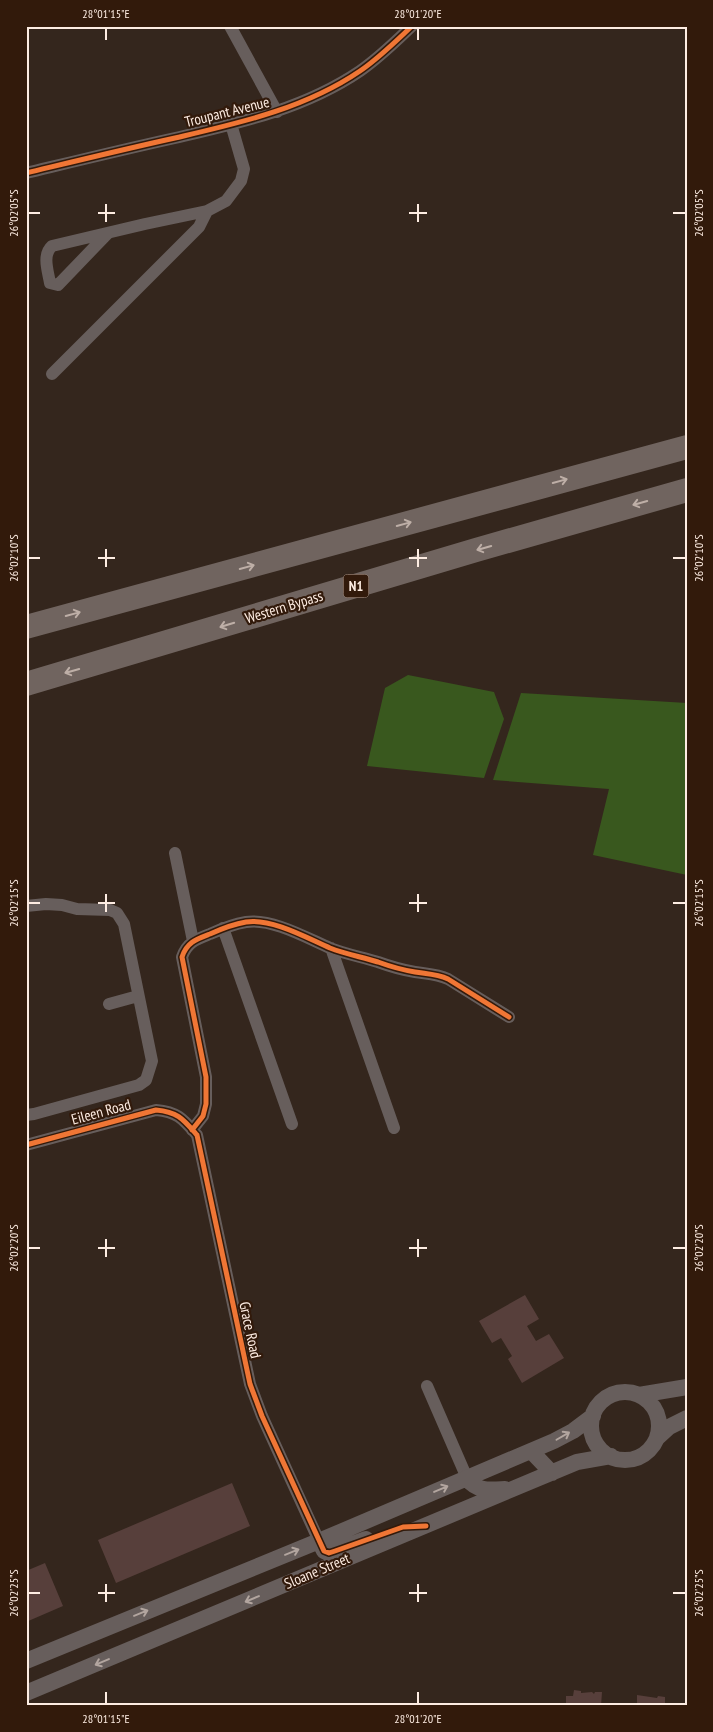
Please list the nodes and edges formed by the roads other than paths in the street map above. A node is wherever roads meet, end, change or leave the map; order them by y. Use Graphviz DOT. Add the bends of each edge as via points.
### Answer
graph roads {
  1 [pos="230,26"];
  2 [pos="412,26"];
  3 [pos="277,112"];
  4 [pos="231,124"];
  5 [pos="26,172"];
  6 [pos="207,211"];
  7 [pos="108,233"];
  8 [pos="52,374"];
  9 [pos="687,446"];
  10 [pos="687,490"];
  11 [pos="26,627"];
  12 [pos="26,684"];
  13 [pos="175,853"];
  14 [pos="26,906"];
  15 [pos="223,928"];
  16 [pos="193,941"];
  17 [pos="331,948"];
  18 [pos="138,996"];
  19 [pos="109,1004"];
  20 [pos="509,1018"];
  21 [pos="26,1115"];
  22 [pos="182,1118"];
  23 [pos="292,1124"];
  24 [pos="394,1128"];
  25 [pos="192,1130"];
  26 [pos="26,1145"];
  27 [pos="427,1386"];
  28 [pos="687,1387"];
  29 [pos="639,1395"];
  30 [pos="593,1416"];
  31 [pos="687,1418"];
  32 [pos="657,1438"];
  33 [pos="531,1451"];
  34 [pos="611,1456"];
  35 [pos="552,1473"];
  36 [pos="467,1478"];
  37 [pos="512,1489"];
  38 [pos="426,1526"];
  39 [pos="319,1541"];
  40 [pos="26,1661"];
  41 [pos="26,1694"];
  1 -- 3 [label="street"];
  2 -- 3 [label="street, Troupant Avenue" via="360,71"];
  3 -- 4 [label="street, Troupant Avenue"];
  4 -- 5 [label="street, Troupant Avenue"];
  4 -- 6 [label="street" via="244,169 242,181 226,201"];
  6 -- 7 [label="street"];
  6 -- 8 [label="street" via="199,228"];
  7 -- 7 [label="street" via="52,246 46,254 50,283 58,285"];
  11 -- 9 [label="highway, one-way"];
  10 -- 12 [label="highway, Western Bypass / N1, one-way"];
  13 -- 16 [label="street"];
  14 -- 18 [label="street" via="62,906 117,913 124,924"];
  15 -- 16 [label="street"];
  15 -- 17 [label="street" via="247,921 258,922 297,932"];
  15 -- 23 [label="street"];
  16 -- 25 [label="street" via="184,951 182,962 206,1077 206,1104 203,1116"];
  17 -- 20 [label="street" via="448,979"];
  17 -- 24 [label="street"];
  18 -- 19 [label="street"];
  18 -- 21 [label="street" via="152,1061 146,1080 139,1085"];
  22 -- 25 [label="street, Grace Road"];
  22 -- 26 [label="street, Eileen Road" via="156,1110"];
  25 -- 39 [label="street, Grace Road" via="197,1135 250,1384"];
  27 -- 36 [label="street"];
  28 -- 29 [label="street"];
  29 -- 30 [label="street" via="615,1394 600,1403"];
  29 -- 32 [label="street" via="651,1404 658,1418"];
  33 -- 30 [label="street, Sloane Street, one-way" via="564,1436"];
  30 -- 34 [label="street" via="592,1435 602,1451"];
  31 -- 32 [label="street"];
  32 -- 34 [label="street" via="646,1453 638,1457 620,1459"];
  33 -- 35 [label="street"];
  33 -- 36 [label="street, Sloane Street"];
  34 -- 35 [label="street, Sloane Street" via="577,1462"];
  35 -- 37 [label="street, Sloane Street"];
  36 -- 37 [label="street" via="472,1486 478,1488"];
  39 -- 36 [label="street, Sloane Street, one-way"];
  37 -- 38 [label="street, Sloane Street"];
  38 -- 39 [label="street" via="403,1527 329,1553 324,1551"];
  38 -- 41 [label="street, Sloane Street, one-way"];
  40 -- 39 [label="street, Sloane Street, one-way"];
}
